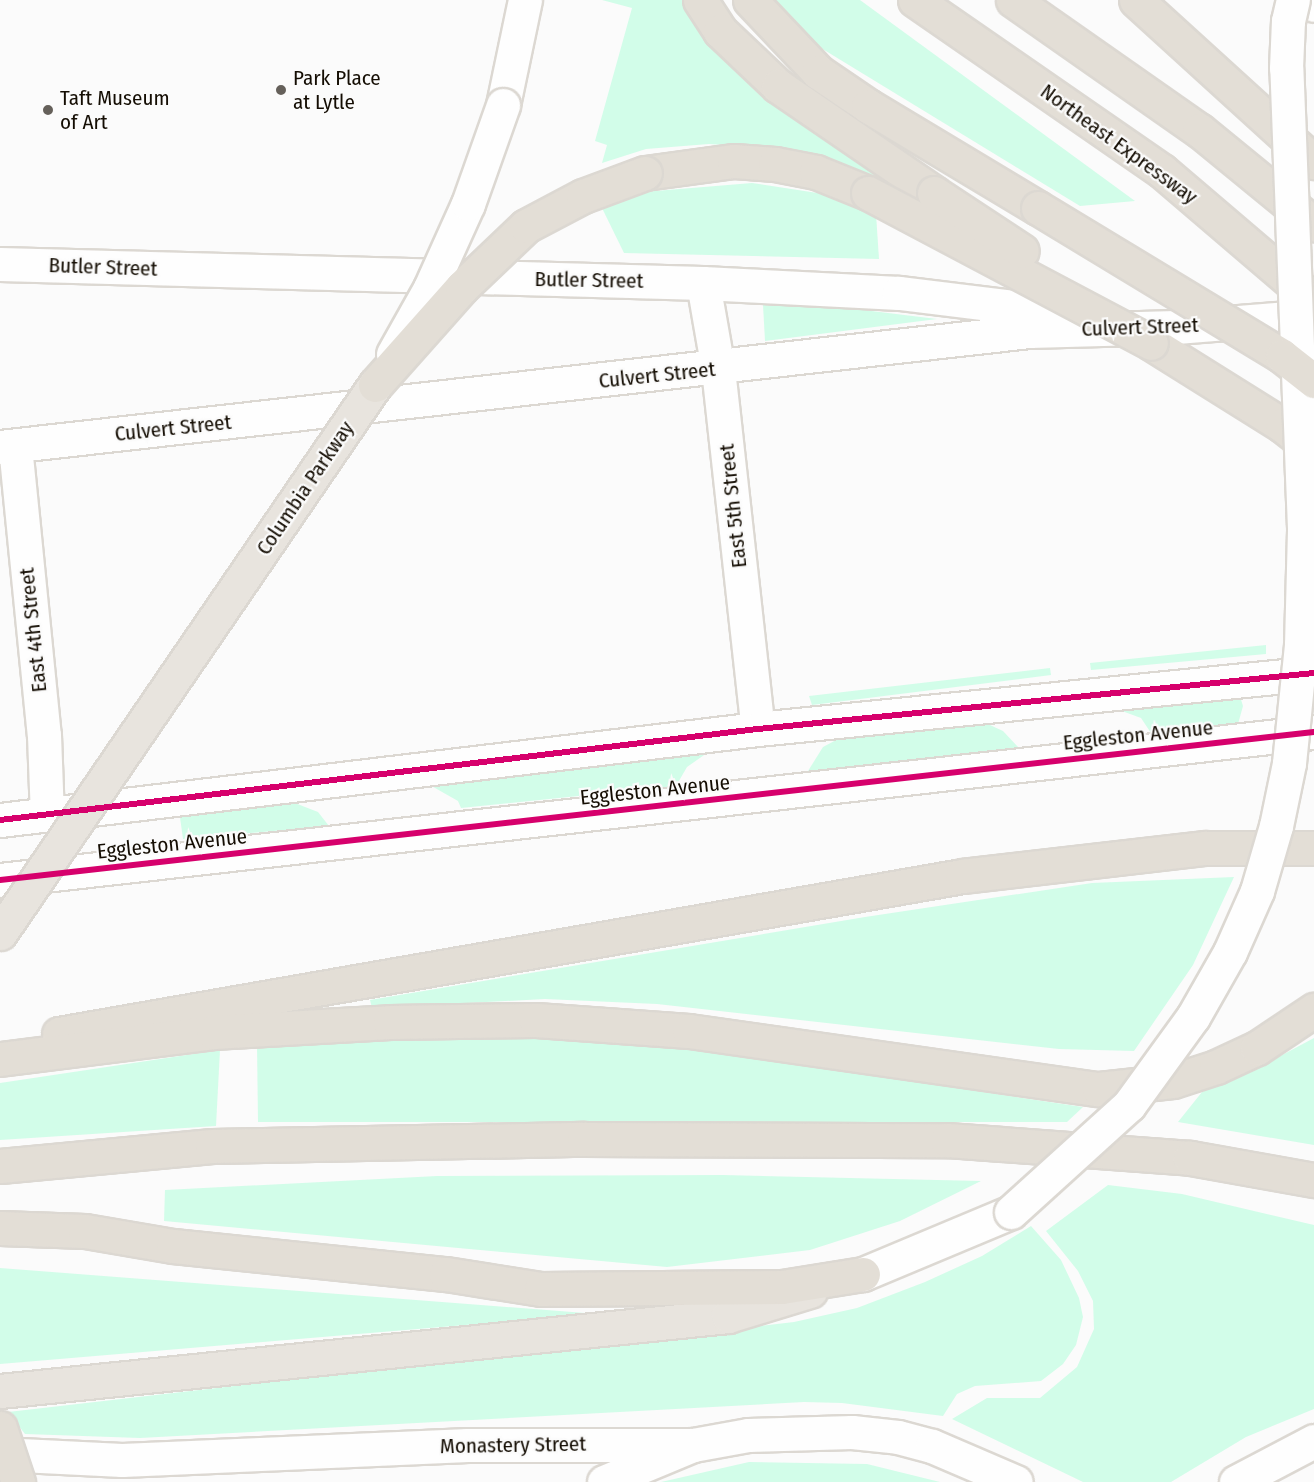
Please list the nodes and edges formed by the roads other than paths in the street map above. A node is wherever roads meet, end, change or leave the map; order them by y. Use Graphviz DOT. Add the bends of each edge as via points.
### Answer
graph roads {
  1 [pos="525,0"];
  2 [pos="700,0"];
  3 [pos="750,0"];
  4 [pos="915,0"];
  5 [pos="1013,0"];
  6 [pos="1136,0"];
  7 [pos="1293,0"];
  8 [pos="1310,0"];
  9 [pos="1314,5"];
  10 [pos="1314,162"];
  11 [pos="1314,224"];
  12 [pos="0,264"];
  13 [pos="703,283"];
  14 [pos="1314,301"];
  15 [pos="1314,316"];
  16 [pos="1163,335"];
  17 [pos="718,369"];
  18 [pos="1314,381"];
  19 [pos="375,385"];
  20 [pos="8,446"];
  21 [pos="1314,450"];
  22 [pos="1314,673"];
  23 [pos="758,729"];
  24 [pos="1314,732"];
  25 [pos="47,815"];
  26 [pos="0,820"];
  27 [pos="1314,848"];
  28 [pos="0,880"];
  29 [pos="0,933"];
  30 [pos="1314,1010"];
  31 [pos="0,1044"];
  32 [pos="0,1059"];
  33 [pos="0,1166"];
  34 [pos="1314,1180"];
  35 [pos="0,1228"];
  36 [pos="863,1274"];
  37 [pos="0,1390"];
  38 [pos="0,1428"];
  39 [pos="1314,1441"];
  40 [pos="693,1445"];
  41 [pos="0,1454"];
  42 [pos="18,1482"];
  43 [pos="604,1482"];
  44 [pos="1016,1482"];
  45 [pos="1236,1482"];
  1 -- 19 [label="street, Columbia Parkway, bridge" via="503,105 468,204 430,288"];
  2 -- 16 [label="highway, bridge" via="720,31 778,86 1103,304"];
  3 -- 18 [label="highway, bridge" via="818,72 868,106 1282,356"];
  4 -- 14 [label="highway, Northeast Expressway" via="1162,171"];
  5 -- 11 [label="highway" via="1199,130"];
  6 -- 10 [label="highway"];
  7 -- 36 [label="street, bridge" via="1286,68 1304,539 1301,645 1289,763 1276,826 1253,902 1193,1017 1129,1105 1011,1212"];
  8 -- 9 [label="street"];
  12 -- 13 [label="street, Butler Street"];
  13 -- 16 [label="street, Butler Street" via="899,293"];
  13 -- 17 [label="street, East 5th Street"];
  15 -- 16 [label="street, Culvert Street"];
  16 -- 17 [label="street, Culvert Street" via="1029,331"];
  16 -- 19 [label="highway, bridge" via="868,193 816,172 735,161 645,173 583,196 526,226 462,286"];
  16 -- 21 [label="highway, bridge"];
  17 -- 20 [label="street, Culvert Street"];
  17 -- 23 [label="street, East 5th Street"];
  19 -- 29 [label="highway, Columbia Parkway, bridge"];
  20 -- 25 [label="street, East 4th Street" via="44,735"];
  22 -- 23 [label="street, Eggleston Avenue"];
  23 -- 25 [label="street, Eggleston Avenue"];
  24 -- 28 [label="street, Eggleston Avenue"];
  25 -- 26 [label="street, Eggleston Avenue"];
  27 -- 31 [label="highway" via="1205,848 962,876"];
  30 -- 32 [label="highway" via="1257,1048 1216,1067 1173,1081 1099,1089 689,1031 536,1020 390,1022 213,1032"];
  33 -- 34 [label="highway" via="212,1146 584,1139 947,1140 1190,1158"];
  35 -- 36 [label="highway" via="85,1231 173,1246 446,1274 541,1289 782,1287"];
  36 -- 37 [label="highway" via="728,1316"];
  38 -- 42 [label="highway, bridge"];
  39 -- 45 [label="street"];
  40 -- 41 [label="street, Monastery Street" via="335,1449 122,1460"];
  40 -- 43 [label="street"];
  40 -- 44 [label="street, Monastery Street" via="798,1431 898,1437 932,1446"];
}
